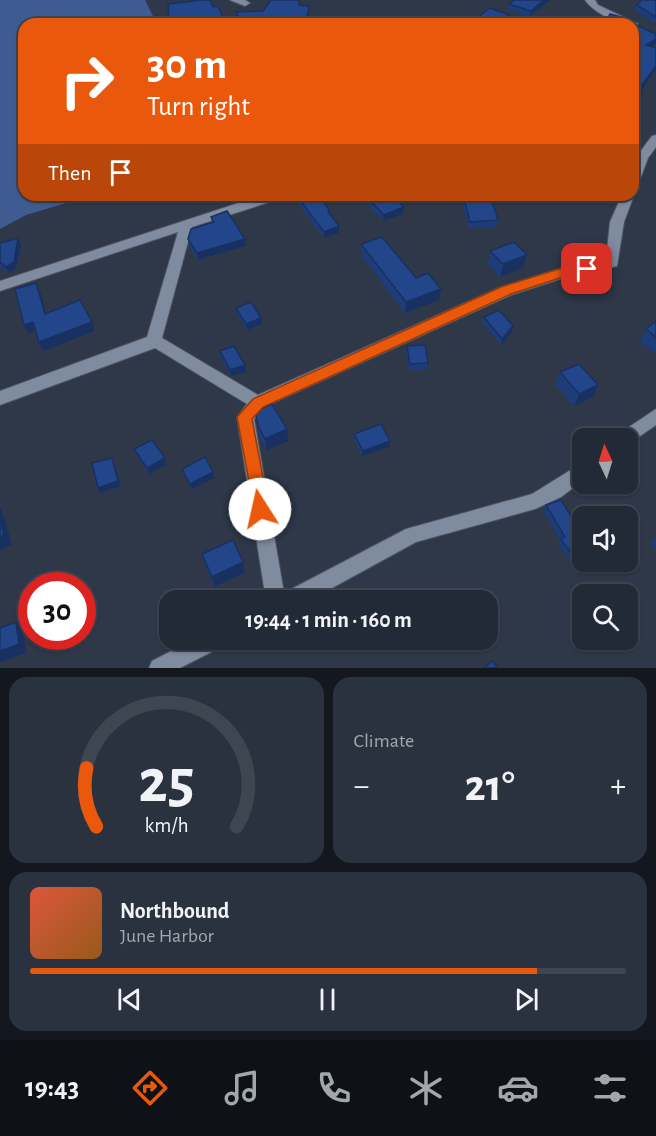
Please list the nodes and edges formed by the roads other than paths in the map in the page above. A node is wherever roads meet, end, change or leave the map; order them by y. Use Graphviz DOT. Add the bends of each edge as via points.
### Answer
graph roads {
  1 [pos="590,0"];
  2 [pos="619,18"];
  3 [pos="656,139"];
  4 [pos="639,166"];
  5 [pos="257,201"];
  6 [pos="626,201"];
  7 [pos="188,223"];
  8 [pos="0,286"];
  9 [pos="154,340"];
  10 [pos="0,398"];
  11 [pos="258,403"];
  12 [pos="656,416"];
  13 [pos="638,429"];
  14 [pos="572,478"];
  15 [pos="274,590"];
  16 [pos="310,590"];
  17 [pos="194,650"];
  18 [pos="159,668"];
  1 -- 2 [label="street" via="595,7"];
  3 -- 4 [label="street"];
  5 -- 7 [label="street"];
  6 -- 11 [label="street" via="617,222 612,263 562,273 506,291"];
  7 -- 8 [label="street"];
  7 -- 9 [label="street"];
  9 -- 10 [label="street"];
  9 -- 11 [label="street"];
  11 -- 15 [label="street" via="244,417"];
  12 -- 13 [label="street"];
  14 -- 16 [label="street" via="535,501 412,535"];
  17 -- 18 [label="street"];
}
